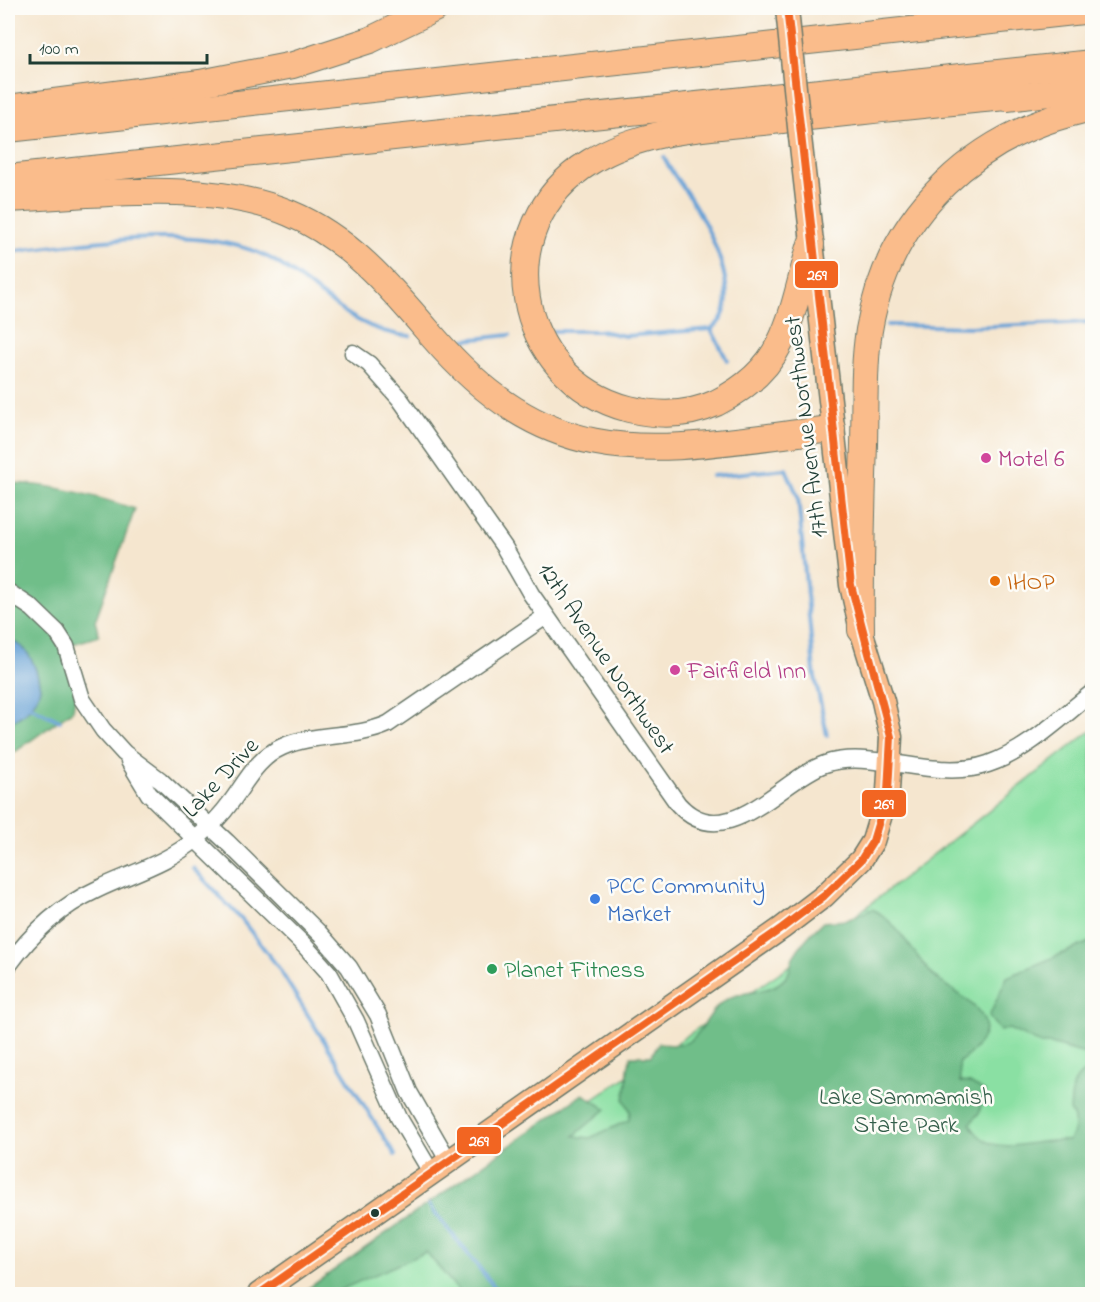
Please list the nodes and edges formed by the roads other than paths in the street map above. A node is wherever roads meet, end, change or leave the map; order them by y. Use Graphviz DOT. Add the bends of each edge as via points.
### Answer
graph roads {
  1 [pos="436,8"];
  2 [pos="787,8"];
  3 [pos="1092,10"];
  4 [pos="1092,63"];
  5 [pos="1092,88"];
  6 [pos="8,108"];
  7 [pos="1092,108"];
  8 [pos="8,129"];
  9 [pos="8,178"];
  10 [pos="8,199"];
  11 [pos="811,244"];
  12 [pos="353,353"];
  13 [pos="832,429"];
  14 [pos="8,592"];
  15 [pos="546,616"];
  16 [pos="861,630"];
  17 [pos="1092,693"];
  18 [pos="124,753"];
  19 [pos="891,764"];
  20 [pos="210,826"];
  21 [pos="196,839"];
  22 [pos="8,966"];
  23 [pos="439,1166"];
  24 [pos="259,1294"];
  1 -- 6 [label="highway" via="370,40 293,65"];
  2 -- 11 [label="main road, 17th Avenue Northwest, bridge"];
  3 -- 8 [label="highway"];
  4 -- 9 [label="highway"];
  5 -- 11 [label="highway" via="642,138 590,162 546,203 527,250 524,272 531,317 546,350 564,373 603,400 642,412 684,413 729,396 750,381 780,344"];
  7 -- 16 [label="highway" via="1019,131 964,166 919,213 887,269 871,321 866,363"];
  10 -- 13 [label="highway" via="199,192 234,196 291,213 367,264 454,360 500,402 559,433 592,443 659,447"];
  11 -- 13 [label="main road, 17th Avenue Northwest"];
  12 -- 15 [label="street, 12th Avenue Northwest" via="369,364 400,399 504,547"];
  13 -- 16 [label="main road, 17th Avenue Northwest" via="851,585"];
  14 -- 18 [label="street" via="57,632 66,646 82,699"];
  15 -- 19 [label="street, 12th Avenue Northwest" via="678,804 694,816 725,822 741,818 814,769 837,761"];
  15 -- 20 [label="street, Lake Drive" via="388,723 371,730 304,741 271,753 254,768"];
  16 -- 19 [label="main road, 17th Avenue Northwest" via="888,721"];
  17 -- 19 [label="street, 12th Avenue Northwest" via="1022,747 997,761 956,770"];
  18 -- 20 [label="street"];
  18 -- 21 [label="street" via="149,794"];
  19 -- 23 [label="main road, 17th Avenue Northwest" via="882,818 873,841 846,876 772,935"];
  20 -- 21 [label="street, Lake Drive"];
  20 -- 23 [label="street" via="349,966 378,1015"];
  21 -- 22 [label="street, Lake Drive" via="150,869 96,890 58,912"];
  21 -- 23 [label="street" via="328,973 356,1021 399,1118"];
  23 -- 24 [label="main road, 17th Avenue Northwest"];
}
